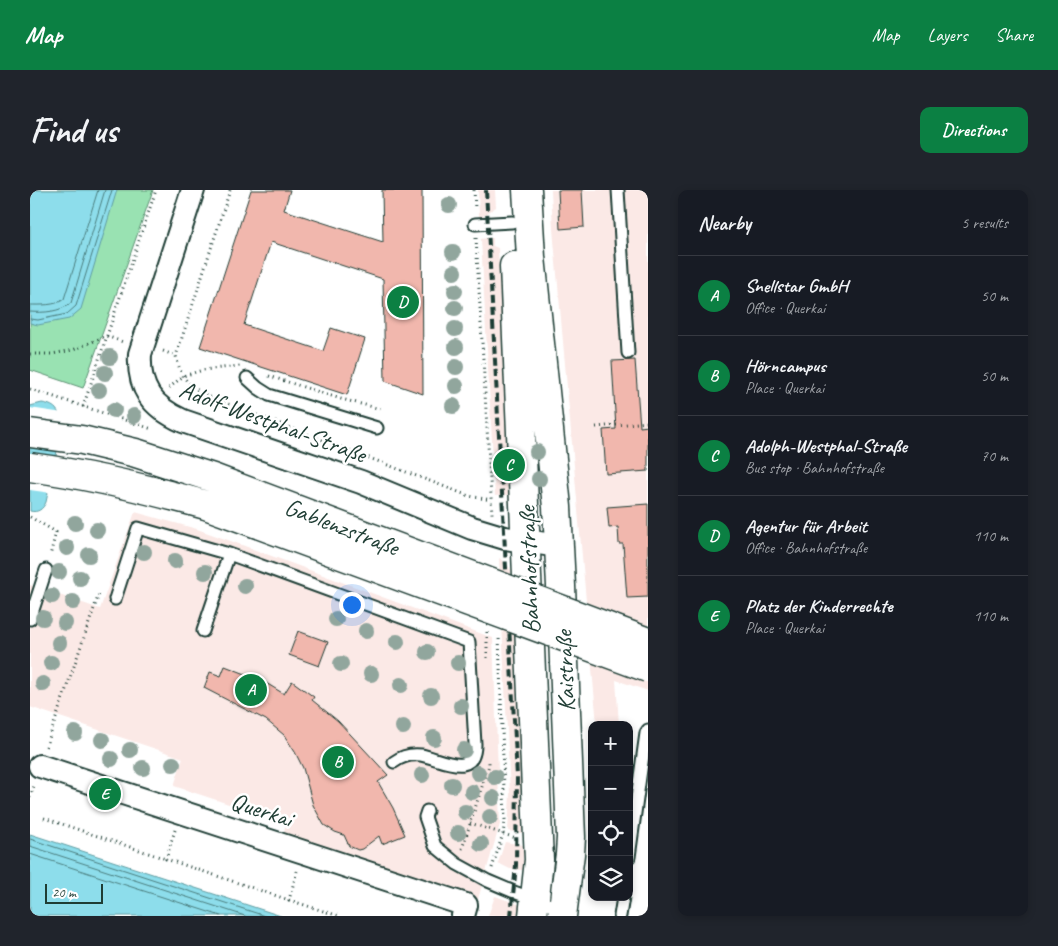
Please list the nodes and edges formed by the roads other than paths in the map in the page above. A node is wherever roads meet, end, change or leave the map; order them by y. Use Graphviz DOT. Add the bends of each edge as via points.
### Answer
graph roads {
  1 [pos="193,190"];
  2 [pos="510,190"];
  3 [pos="527,190"];
  4 [pos="618,190"];
  5 [pos="512,222"];
  6 [pos="476,224"];
  7 [pos="628,354"];
  8 [pos="247,378"];
  9 [pos="377,428"];
  10 [pos="30,433"];
  11 [pos="30,466"];
  12 [pos="526,541"];
  13 [pos="559,546"];
  14 [pos="229,554"];
  15 [pos="46,570"];
  16 [pos="115,598"];
  17 [pos="30,619"];
  18 [pos="203,631"];
  19 [pos="648,642"];
  20 [pos="648,668"];
  21 [pos="648,730"];
  22 [pos="394,762"];
  23 [pos="40,766"];
  24 [pos="427,811"];
  25 [pos="629,856"];
  26 [pos="622,901"];
  27 [pos="535,908"];
  28 [pos="464,910"];
  29 [pos="563,913"];
  30 [pos="620,916"];
  1 -- 12 [label="street, Adolf-Westphal-Straße" via="142,346 139,364 144,387 152,401 178,419 361,482 494,535"];
  2 -- 5 [label="main road, Bahnhofstraße"];
  3 -- 13 [label="main road, Bahnhofstraße"];
  4 -- 7 [label="lane"];
  5 -- 6 [label="lane"];
  5 -- 12 [label="main road, Bahnhofstraße"];
  8 -- 9 [label="lane" via="269,394"];
  10 -- 19 [label="main road, Gablenzstraße, bridge" via="82,440 136,453 213,478"];
  11 -- 20 [label="main road, Gablenzstraße, bridge" via="134,485 206,505"];
  12 -- 13 [label="street, Adolf-Westphal-Straße"];
  12 -- 27 [label="main road, Bahnhofstraße" via="539,860"];
  13 -- 29 [label="main road, Kaistraße" via="571,837"];
  14 -- 16 [label="lane" via="138,528"];
  14 -- 18 [label="lane"];
  14 -- 22 [label="lane" via="469,642 474,756 459,765 418,755 405,756"];
  15 -- 17 [label="lane"];
  21 -- 25 [label="lane"];
  23 -- 28 [label="street, Querkai" via="302,851"];
  24 -- 27 [label="lane" via="425,817 435,846 457,864"];
  26 -- 30 [label="lane"];
  27 -- 29 [label="lane"];
}
